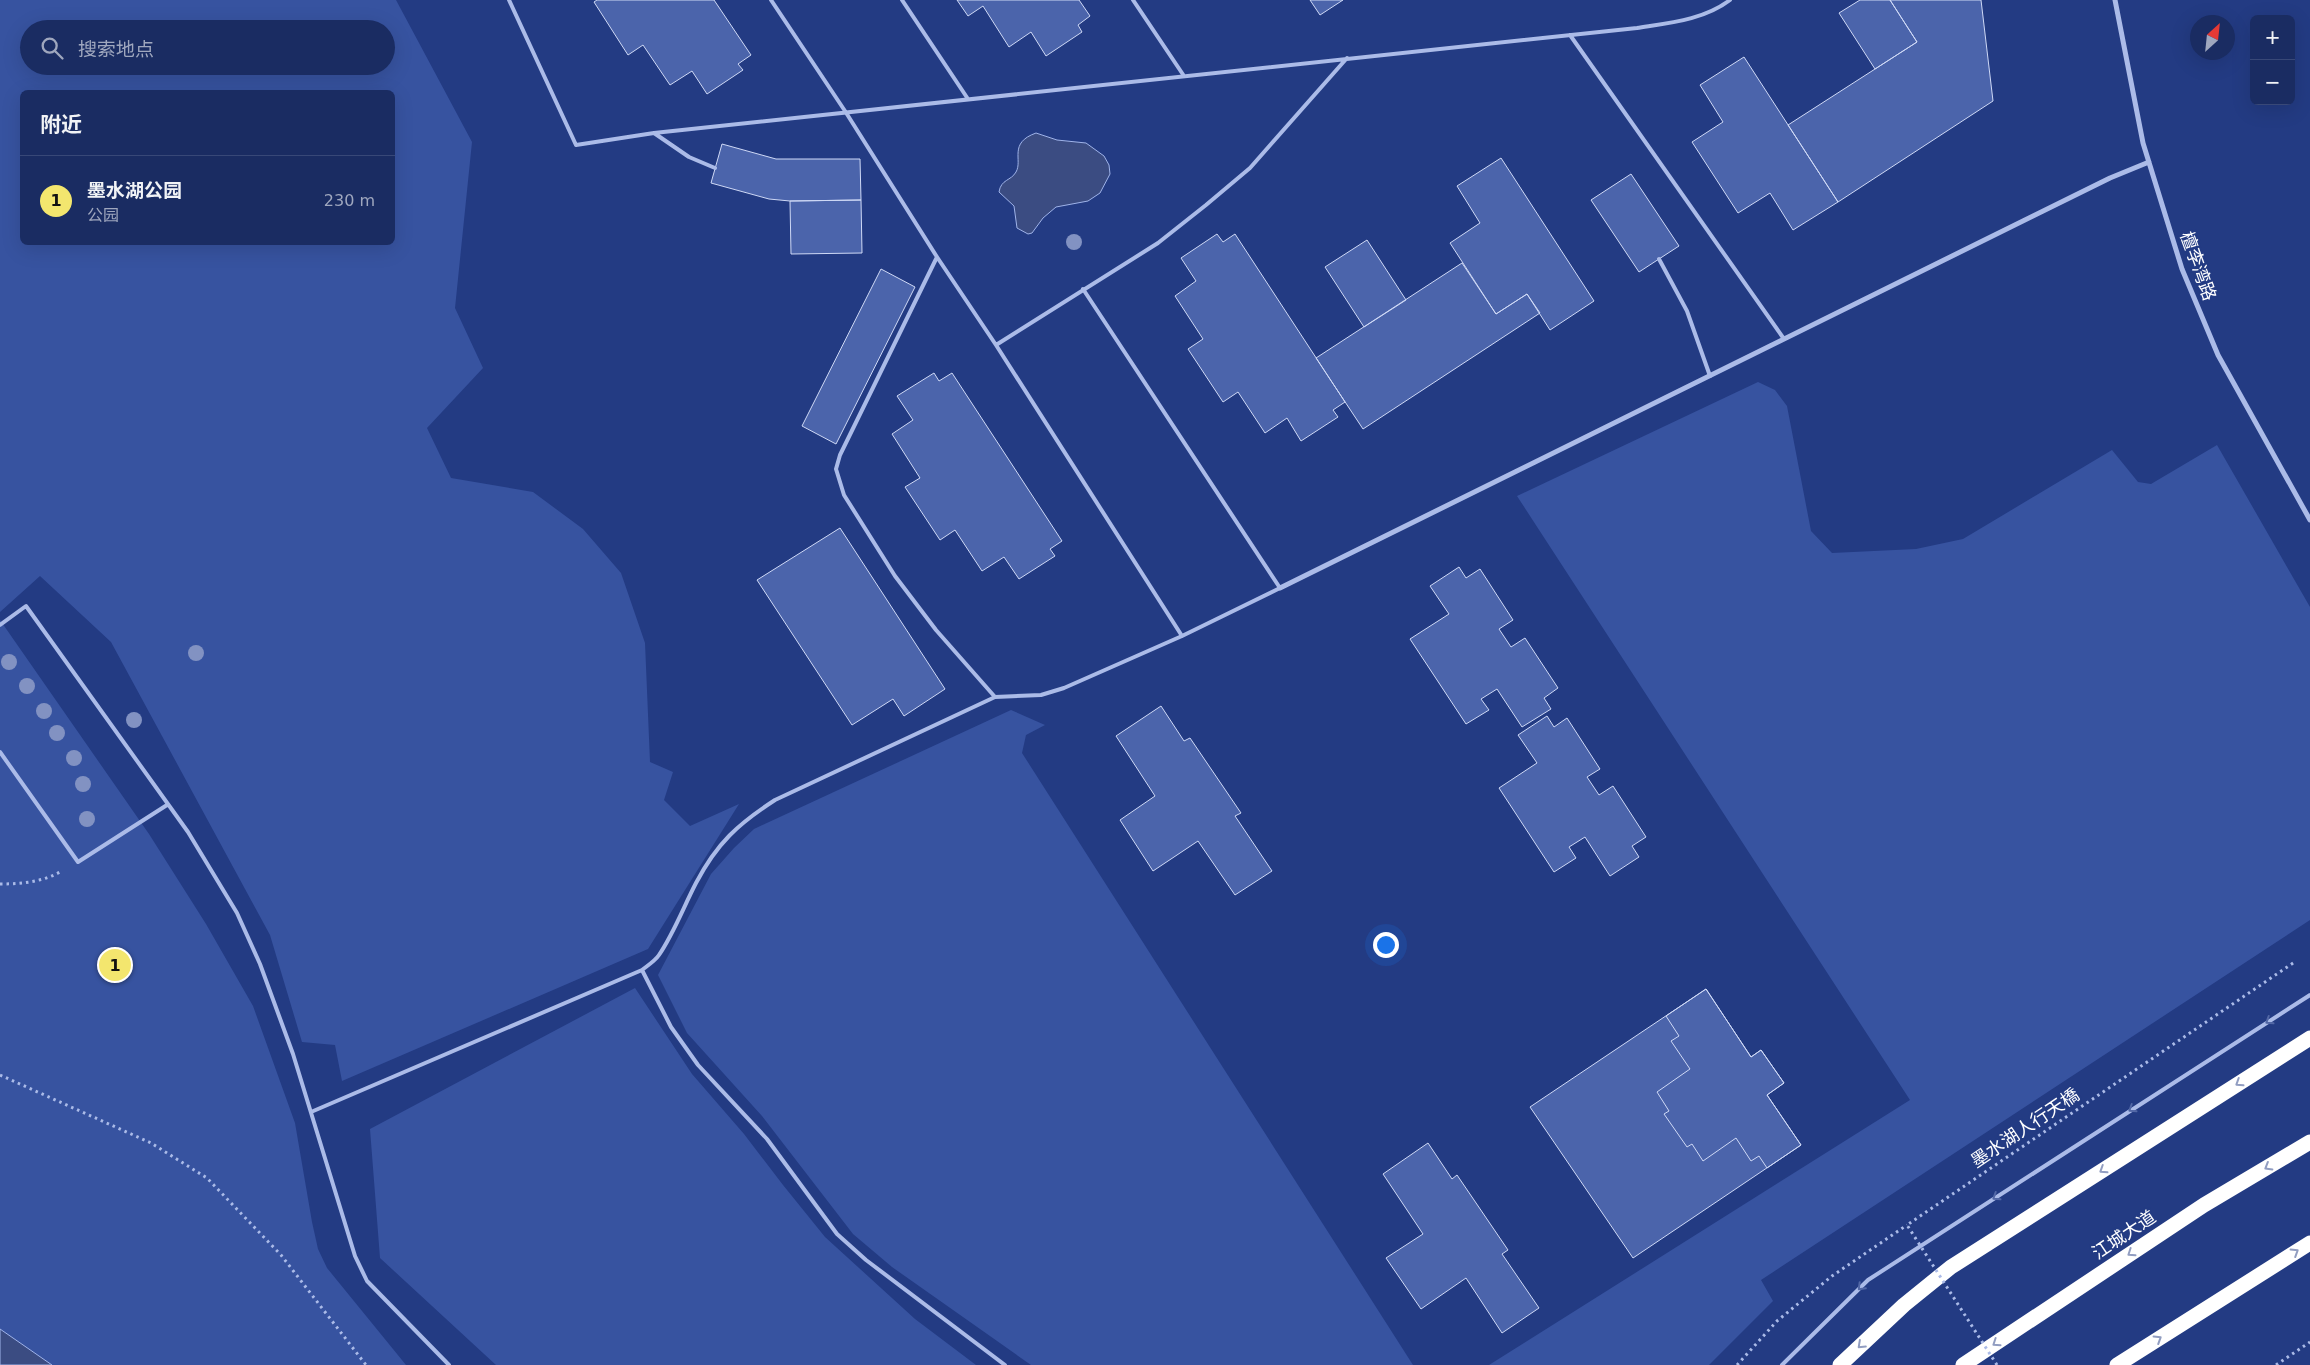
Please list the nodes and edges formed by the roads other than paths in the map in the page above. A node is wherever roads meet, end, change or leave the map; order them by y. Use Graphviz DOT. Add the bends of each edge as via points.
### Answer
graph roads {
  1 [pos="509,0"];
  2 [pos="771,0"];
  3 [pos="902,0"];
  4 [pos="1133,0"];
  5 [pos="1730,0"];
  6 [pos="2115,0"];
  7 [pos="1570,35"];
  8 [pos="1347,58"];
  9 [pos="1184,76"];
  10 [pos="968,99"];
  11 [pos="846,111"];
  12 [pos="654,132"];
  13 [pos="2149,162"];
  14 [pos="715,168"];
  15 [pos="937,257"];
  16 [pos="1659,259"];
  17 [pos="1083,289"];
  18 [pos="1784,339"];
  19 [pos="996,345"];
  20 [pos="1710,376"];
  21 [pos="2310,520"];
  22 [pos="1280,588"];
  23 [pos="0,624"];
  24 [pos="1182,636"];
  25 [pos="995,697"];
  26 [pos="0,752"];
  27 [pos="167,805"];
  28 [pos="642,970"];
  29 [pos="2310,995"];
  30 [pos="2310,1038"];
  31 [pos="311,1112"];
  32 [pos="2310,1142"];
  33 [pos="2310,1243"];
  34 [pos="449,1365"];
  35 [pos="1005,1365"];
  36 [pos="1782,1365"];
  37 [pos="1840,1365"];
  38 [pos="1963,1365"];
  39 [pos="2117,1365"];
  1 -- 12 [label="lane" via="576,145"];
  2 -- 11 [label="lane"];
  3 -- 10 [label="lane"];
  4 -- 9 [label="lane"];
  5 -- 7 [label="lane" via="1710,12 1675,22"];
  6 -- 13 [label="street, 檀李湾路"];
  7 -- 8 [label="lane"];
  7 -- 18 [label="lane"];
  8 -- 9 [label="lane"];
  8 -- 17 [label="lane" via="1250,168 1158,243"];
  9 -- 10 [label="lane"];
  10 -- 11 [label="lane"];
  11 -- 12 [label="lane"];
  11 -- 15 [label="lane"];
  12 -- 14 [label="lane" via="689,157"];
  13 -- 18 [label="street" via="2110,178"];
  13 -- 21 [label="street, 檀李湾路" via="2182,269 2218,355"];
  15 -- 19 [label="lane"];
  15 -- 25 [label="lane" via="836,469 844,496 895,576 936,630"];
  16 -- 20 [label="lane" via="1687,311"];
  17 -- 19 [label="lane"];
  17 -- 22 [label="lane"];
  18 -- 20 [label="street"];
  19 -- 24 [label="lane"];
  20 -- 22 [label="street"];
  22 -- 24 [label="lane"];
  23 -- 27 [label="lane" via="26,606"];
  24 -- 25 [label="lane" via="1064,688 1041,695"];
  25 -- 28 [label="lane" via="775,800 744,820 712,856 658,956"];
  26 -- 27 [label="lane" via="78,862"];
  27 -- 31 [label="lane" via="188,832 237,913 260,964"];
  28 -- 31 [label="lane"];
  28 -- 35 [label="lane" via="671,1027 698,1064 767,1138 837,1234 866,1260"];
  29 -- 36 [label="lane, one-way" via="1868,1280"];
  30 -- 37 [label="highway, one-way" via="1951,1267 1904,1305"];
  31 -- 34 [label="lane" via="355,1256 368,1281"];
  32 -- 38 [label="highway, 江城大道, one-way" via="2204,1205"];
  39 -- 33 [label="highway, one-way"];
}
